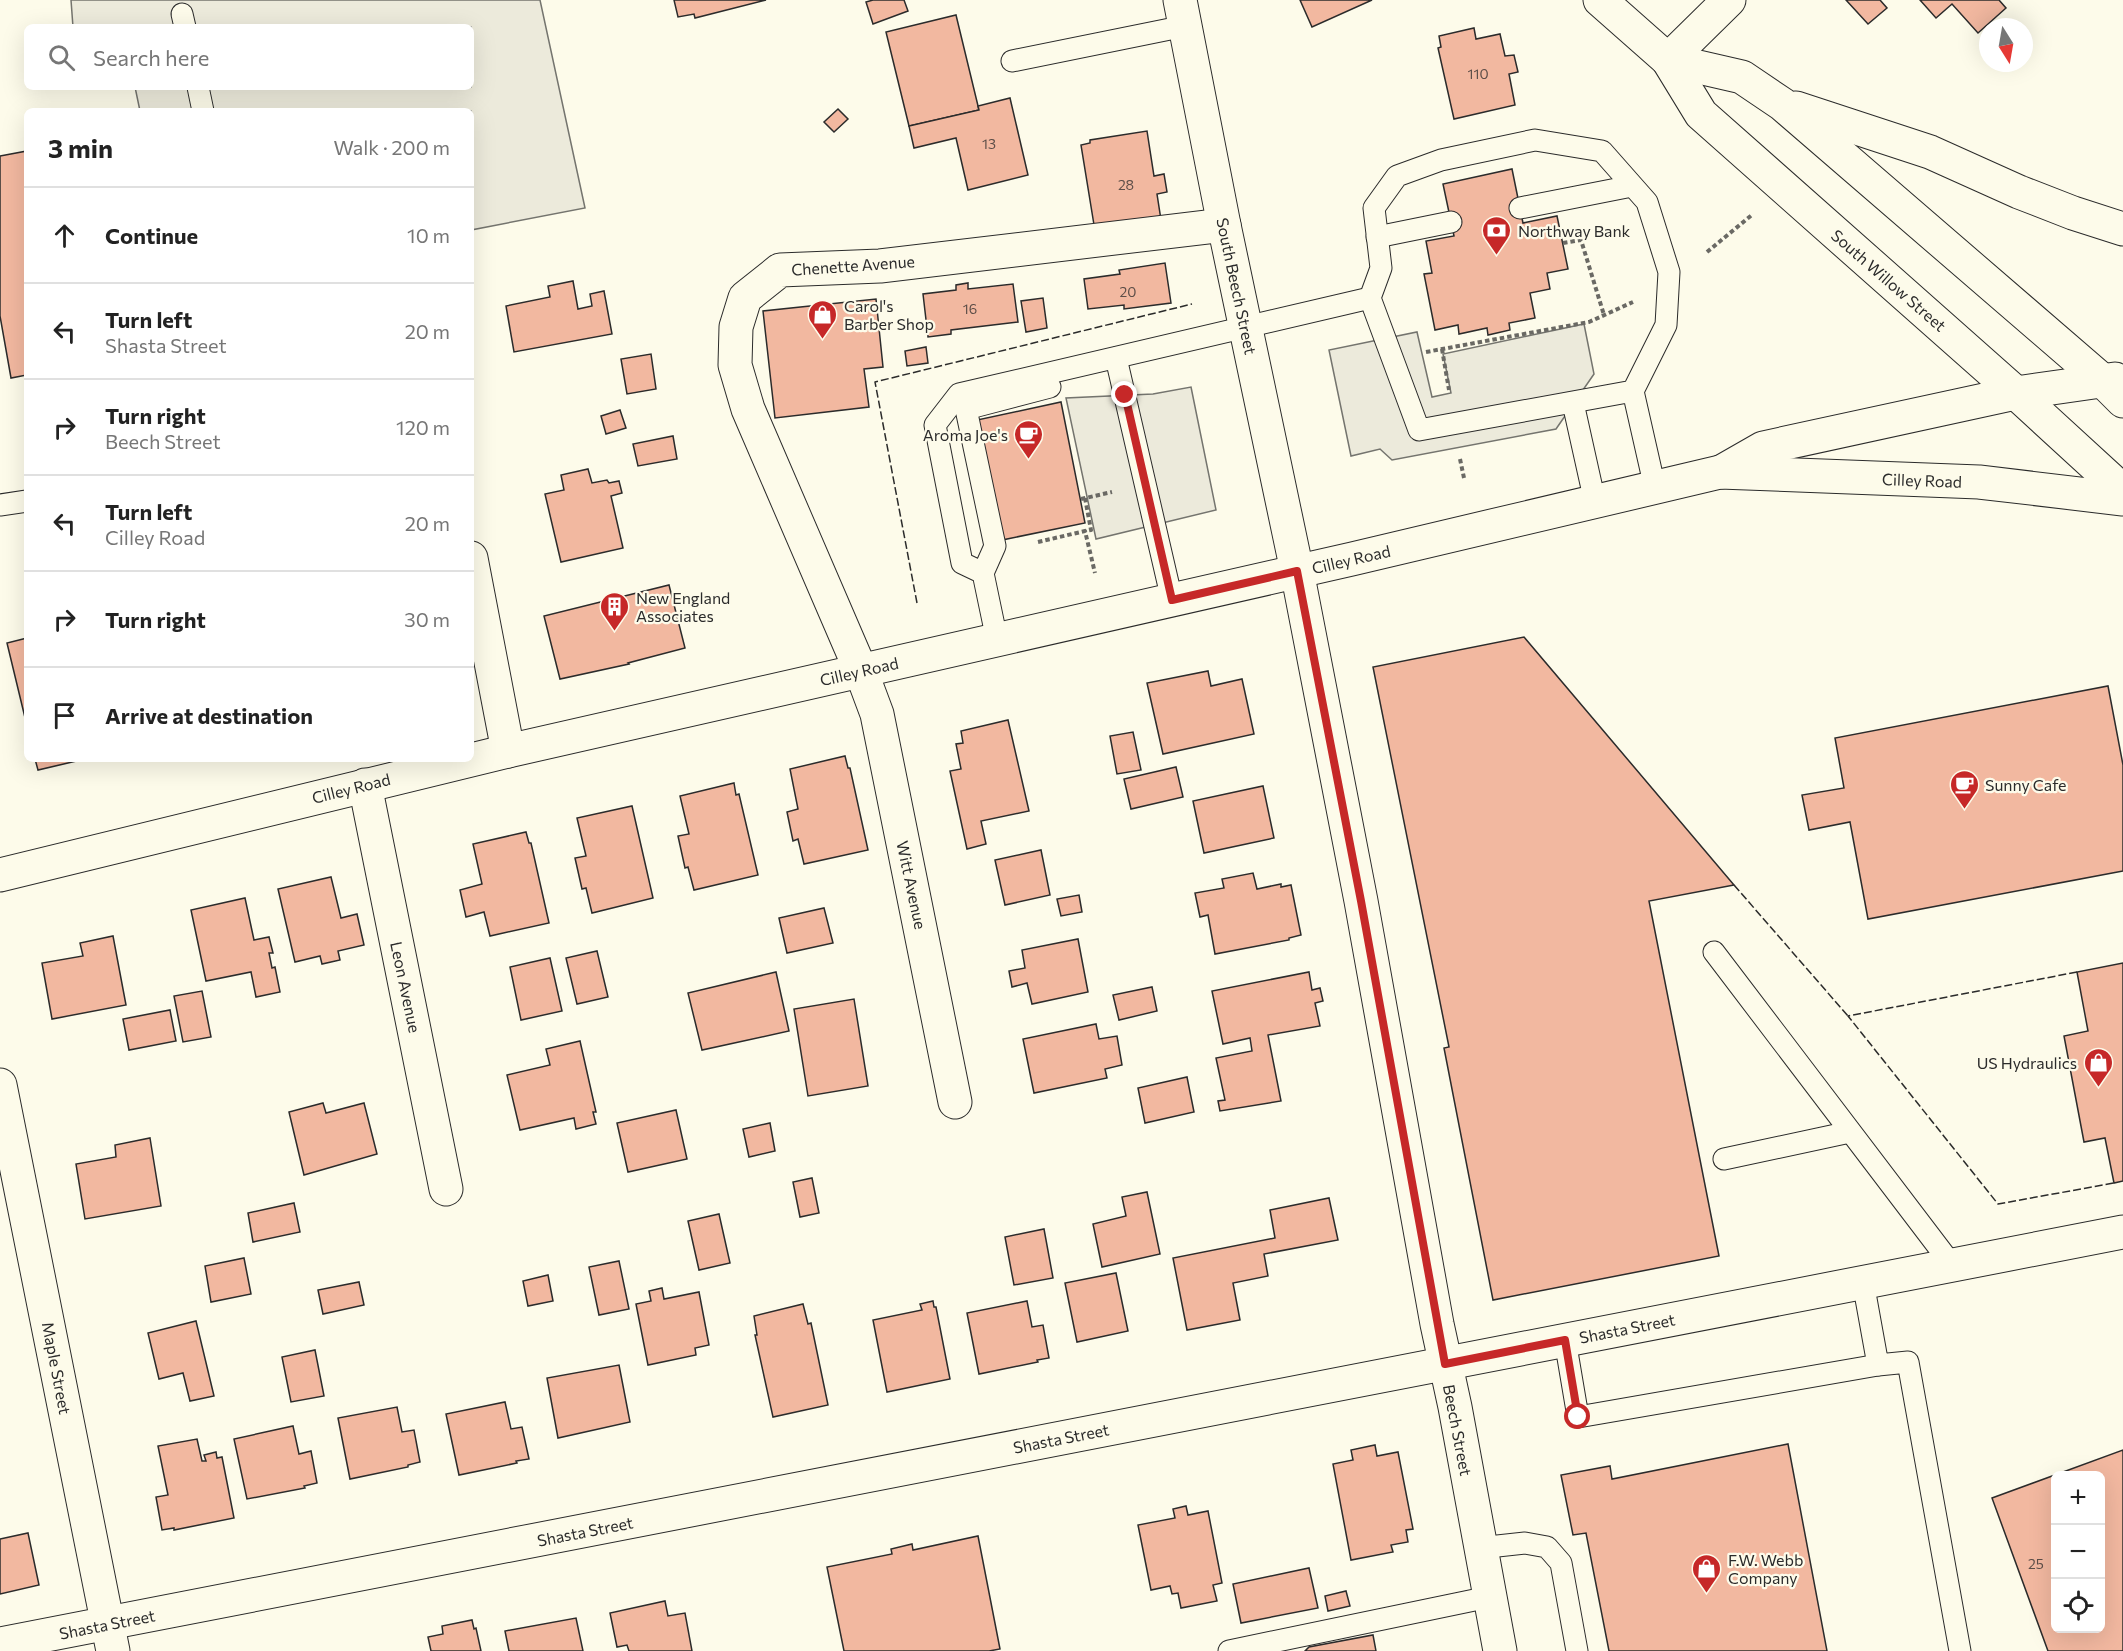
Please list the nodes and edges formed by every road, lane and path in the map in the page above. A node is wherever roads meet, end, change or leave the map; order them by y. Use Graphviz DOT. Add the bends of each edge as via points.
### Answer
graph roads {
  1 [pos="1600,0"];
  2 [pos="1729,0"];
  3 [pos="1183,13"];
  4 [pos="1668,60"];
  5 [pos="1012,61"];
  6 [pos="199,90"];
  7 [pos="1782,104"];
  8 [pos="202,108"];
  9 [pos="1632,186"];
  10 [pos="1520,207"];
  11 [pos="1756,211"];
  12 [pos="1451,222"];
  13 [pos="1224,225"];
  14 [pos="2123,229"];
  15 [pos="1377,237"];
  16 [pos="1563,243"];
  17 [pos="1707,252"];
  18 [pos="1370,298"];
  19 [pos="1634,301"];
  20 [pos="1604,315"];
  21 [pos="1246,326"];
  22 [pos="1442,349"];
  23 [pos="1116,358"];
  24 [pos="1392,358"];
  25 [pos="1094,363"];
  26 [pos="2116,387"];
  27 [pos="1633,391"];
  28 [pos="1449,392"];
  29 [pos="2016,393"];
  30 [pos="1573,403"];
  31 [pos="1458,449"];
  32 [pos="1720,472"];
  33 [pos="1464,478"];
  34 [pos="1654,488"];
  35 [pos="2123,491"];
  36 [pos="1085,498"];
  37 [pos="2123,499"];
  38 [pos="24,501"];
  39 [pos="1595,502"];
  40 [pos="0,505"];
  41 [pos="1085,531"];
  42 [pos="1038,542"];
  43 [pos="1297,571"];
  44 [pos="982,573"];
  45 [pos="1095,573"];
  46 [pos="474,574"];
  47 [pos="1172,600"];
  48 [pos="997,640"];
  49 [pos="861,671"];
  50 [pos="508,751"];
  51 [pos="474,759"];
  52 [pos="462,762"];
  53 [pos="365,785"];
  54 [pos="0,875"];
  55 [pos="1714,952"];
  56 [pos="0,1085"];
  57 [pos="956,1102"];
  58 [pos="1850,1132"];
  59 [pos="1724,1159"];
  60 [pos="446,1189"];
  61 [pos="2123,1232"];
  62 [pos="1952,1265"];
  63 [pos="1863,1282"];
  64 [pos="1565,1340"];
  65 [pos="1445,1364"];
  66 [pos="1878,1365"];
  67 [pos="1479,1548"];
  68 [pos="1489,1597"];
  69 [pos="110,1638"];
  70 [pos="0,1644"];
  71 [pos="1229,1651"];
  72 [pos="1500,1651"];
  73 [pos="1577,1651"];
  74 [pos="1960,1651"];
  1 -- 4 [label="street, South Willow Street"];
  2 -- 4 [label="street"];
  3 -- 5 [label="lane"];
  3 -- 13 [label="street, South Beech Street"];
  4 -- 7 [label="street, South Willow Street" via="1742,77"];
  4 -- 29 [label="street, South Willow Street" via="1701,114"];
  6 -- 8 [label="lane"];
  7 -- 14 [label="street" via="1930,152 2019,192"];
  7 -- 26 [label="street, South Willow Street"];
  9 -- 10 [label="lane"];
  9 -- 15 [label="lane" via="1602,151 1536,140 1441,160 1397,176 1374,208"];
  9 -- 27 [label="lane" via="1647,202 1669,272 1666,325"];
  11 -- 17 [label="path"];
  12 -- 15 [label="lane"];
  13 -- 21 [label="street, South Beech Street"];
  13 -- 49 [label="street, Chenette Avenue" via="880,266 780,270 745,298 736,327 735,365 748,409"];
  15 -- 18 [label="lane" via="1381,268"];
  16 -- 20 [label="path" via="1581,240"];
  18 -- 21 [label="lane"];
  18 -- 24 [label="lane"];
  19 -- 20 [label="path"];
  20 -- 22 [label="path" via="1589,322"];
  21 -- 23 [label="lane"];
  21 -- 43 [label="street, South Beech Street"];
  22 -- 24 [label="path"];
  22 -- 28 [label="path"];
  23 -- 25 [label="lane"];
  23 -- 47 [label="lane"];
  24 -- 30 [label="lane" via="1419,430"];
  25 -- 44 [label="lane" via="1086,378 966,409 994,546"];
  25 -- 44 [label="lane" via="959,394 935,425 962,563"];
  26 -- 29 [label="street, Cilley Road"];
  27 -- 30 [label="lane"];
  27 -- 34 [label="lane"];
  29 -- 32 [label="street, Cilley Road" via="1763,448"];
  29 -- 35 [label="street, South Willow Street"];
  30 -- 39 [label="lane"];
  31 -- 33 [label="path"];
  32 -- 34 [label="street, Cilley Road"];
  32 -- 37 [label="street, Cilley Road" via="1979,482"];
  34 -- 39 [label="street, Cilley Road"];
  36 -- 41 [label="path" via="1091,530"];
  38 -- 40 [label="lane"];
  39 -- 43 [label="street, Cilley Road"];
  41 -- 42 [label="path"];
  41 -- 45 [label="path"];
  43 -- 47 [label="street, Cilley Road"];
  43 -- 65 [label="street, Beech Street"];
  44 -- 48 [label="lane"];
  46 -- 50 [label="street"];
  47 -- 48 [label="street, Cilley Road"];
  48 -- 49 [label="street, Cilley Road"];
  49 -- 50 [label="street, Cilley Road"];
  49 -- 57 [label="street, Witt Avenue" via="877,714"];
  50 -- 51 [label="street, Cilley Road"];
  52 -- 53 [label="street, Cilley Road"];
  53 -- 54 [label="street, Cilley Road"];
  53 -- 60 [label="street, Leon Avenue"];
  55 -- 58 [label="lane"];
  56 -- 69 [label="street, Maple Street"];
  58 -- 59 [label="lane"];
  58 -- 62 [label="lane"];
  61 -- 62 [label="street, Shasta Street"];
  62 -- 63 [label="street, Shasta Street"];
  63 -- 64 [label="street, Shasta Street"];
  63 -- 66 [label="lane"];
  64 -- 65 [label="street, Shasta Street"];
  64 -- 66 [label="lane" via="1578,1417"];
  65 -- 67 [label="street, Beech Street"];
  65 -- 69 [label="street, Shasta Street"];
  66 -- 74 [label="lane" via="1908,1362"];
  67 -- 68 [label="street, Beech Street"];
  67 -- 73 [label="lane" via="1525,1543 1547,1547 1561,1563"];
  68 -- 71 [label="lane"];
  68 -- 72 [label="street, Beech Street"];
  69 -- 70 [label="street, Shasta Street"];
}
